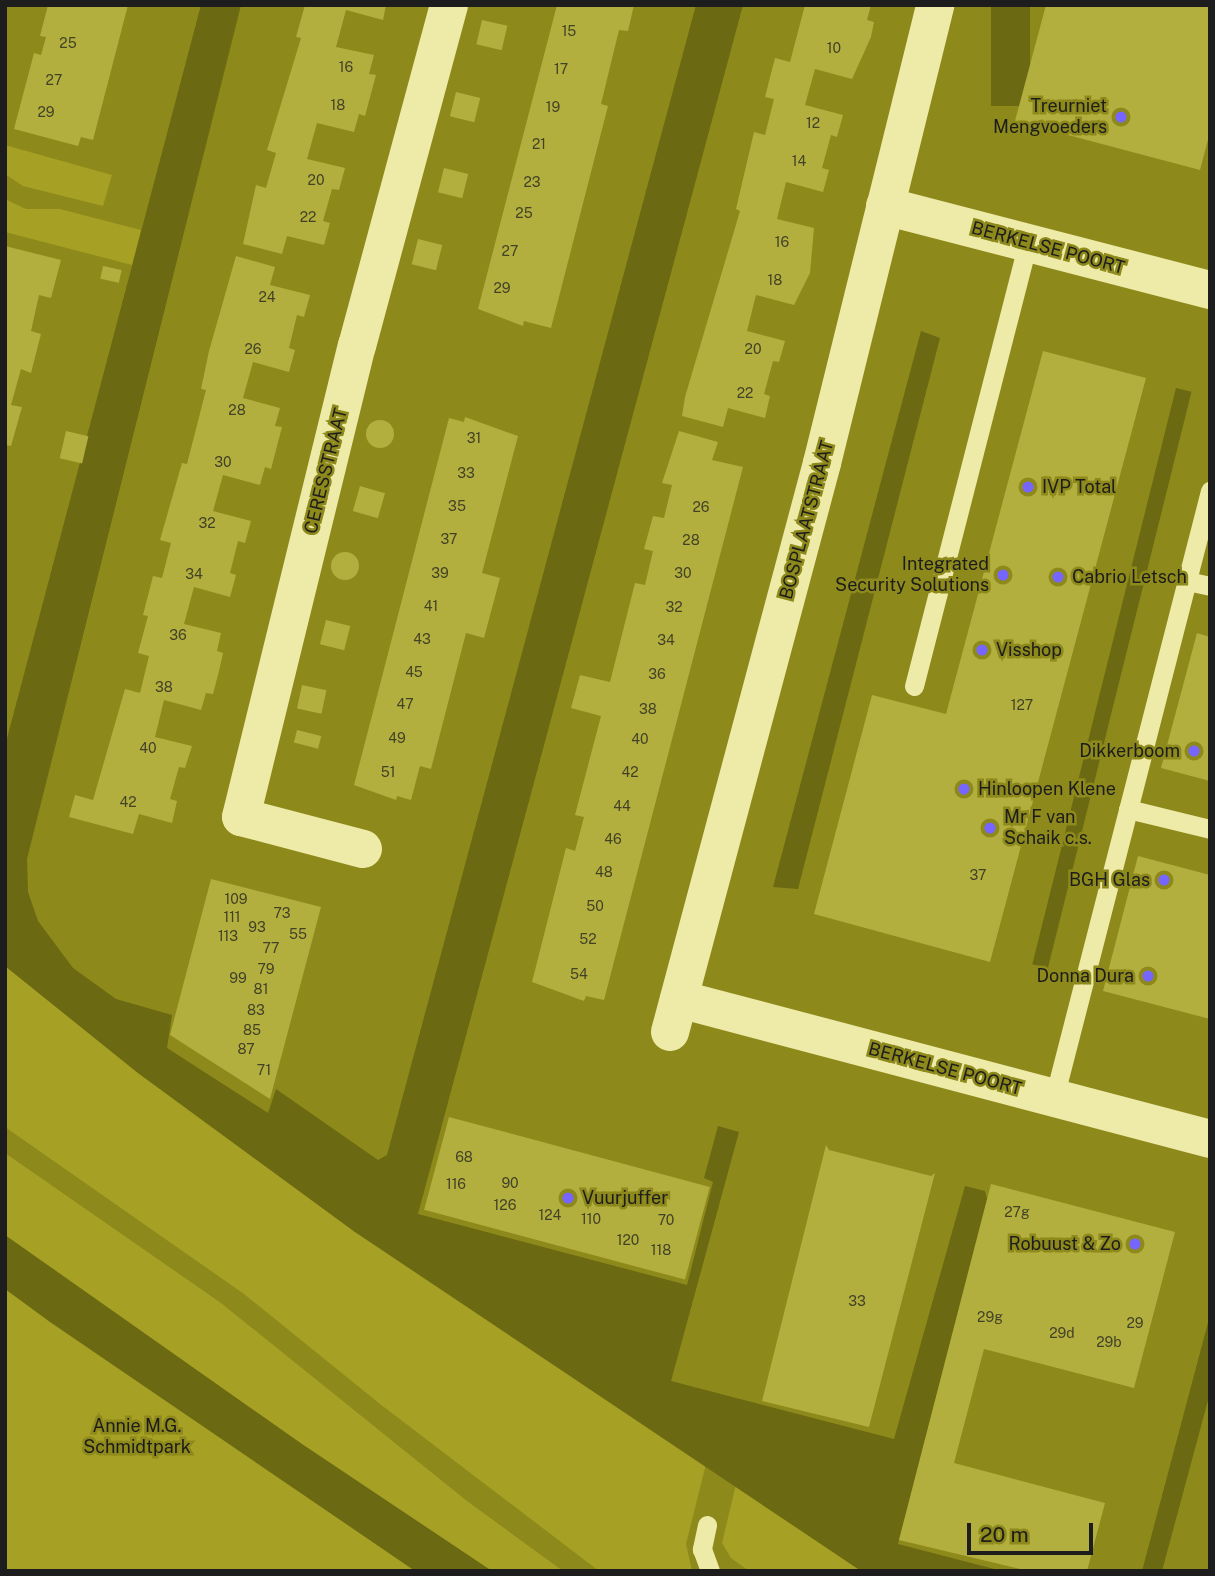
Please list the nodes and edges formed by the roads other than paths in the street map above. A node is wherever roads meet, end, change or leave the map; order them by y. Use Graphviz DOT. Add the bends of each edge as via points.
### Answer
graph roads {
  1 [pos="449,5"];
  2 [pos="935,5"];
  3 [pos="885,205"];
  4 [pos="1028,243"];
  5 [pos="1210,290"];
  6 [pos="1210,491"];
  7 [pos="1187,581"];
  8 [pos="1210,586"];
  9 [pos="914,686"];
  10 [pos="1128,809"];
  11 [pos="1210,829"];
  12 [pos="363,849"];
  13 [pos="675,1016"];
  14 [pos="1054,1098"];
  15 [pos="1210,1139"];
  16 [pos="707,1525"];
  17 [pos="710,1571"];
  1 -- 12 [label="street, CERESSTRAAT" via="357,346 241,817"];
  2 -- 3 [label="street, BOSPLAATSTRAAT"];
  3 -- 4 [label="street, BERKELSE POORT"];
  3 -- 13 [label="street, BOSPLAATSTRAAT" via="822,463"];
  4 -- 5 [label="street, BERKELSE POORT"];
  4 -- 9 [label="lane"];
  6 -- 7 [label="lane"];
  7 -- 8 [label="lane"];
  7 -- 10 [label="lane"];
  10 -- 11 [label="lane"];
  10 -- 14 [label="lane"];
  13 -- 14 [label="street, BERKELSE POORT"];
  14 -- 15 [label="street, BERKELSE POORT"];
  16 -- 17 [label="lane" via="702,1549"];
}
